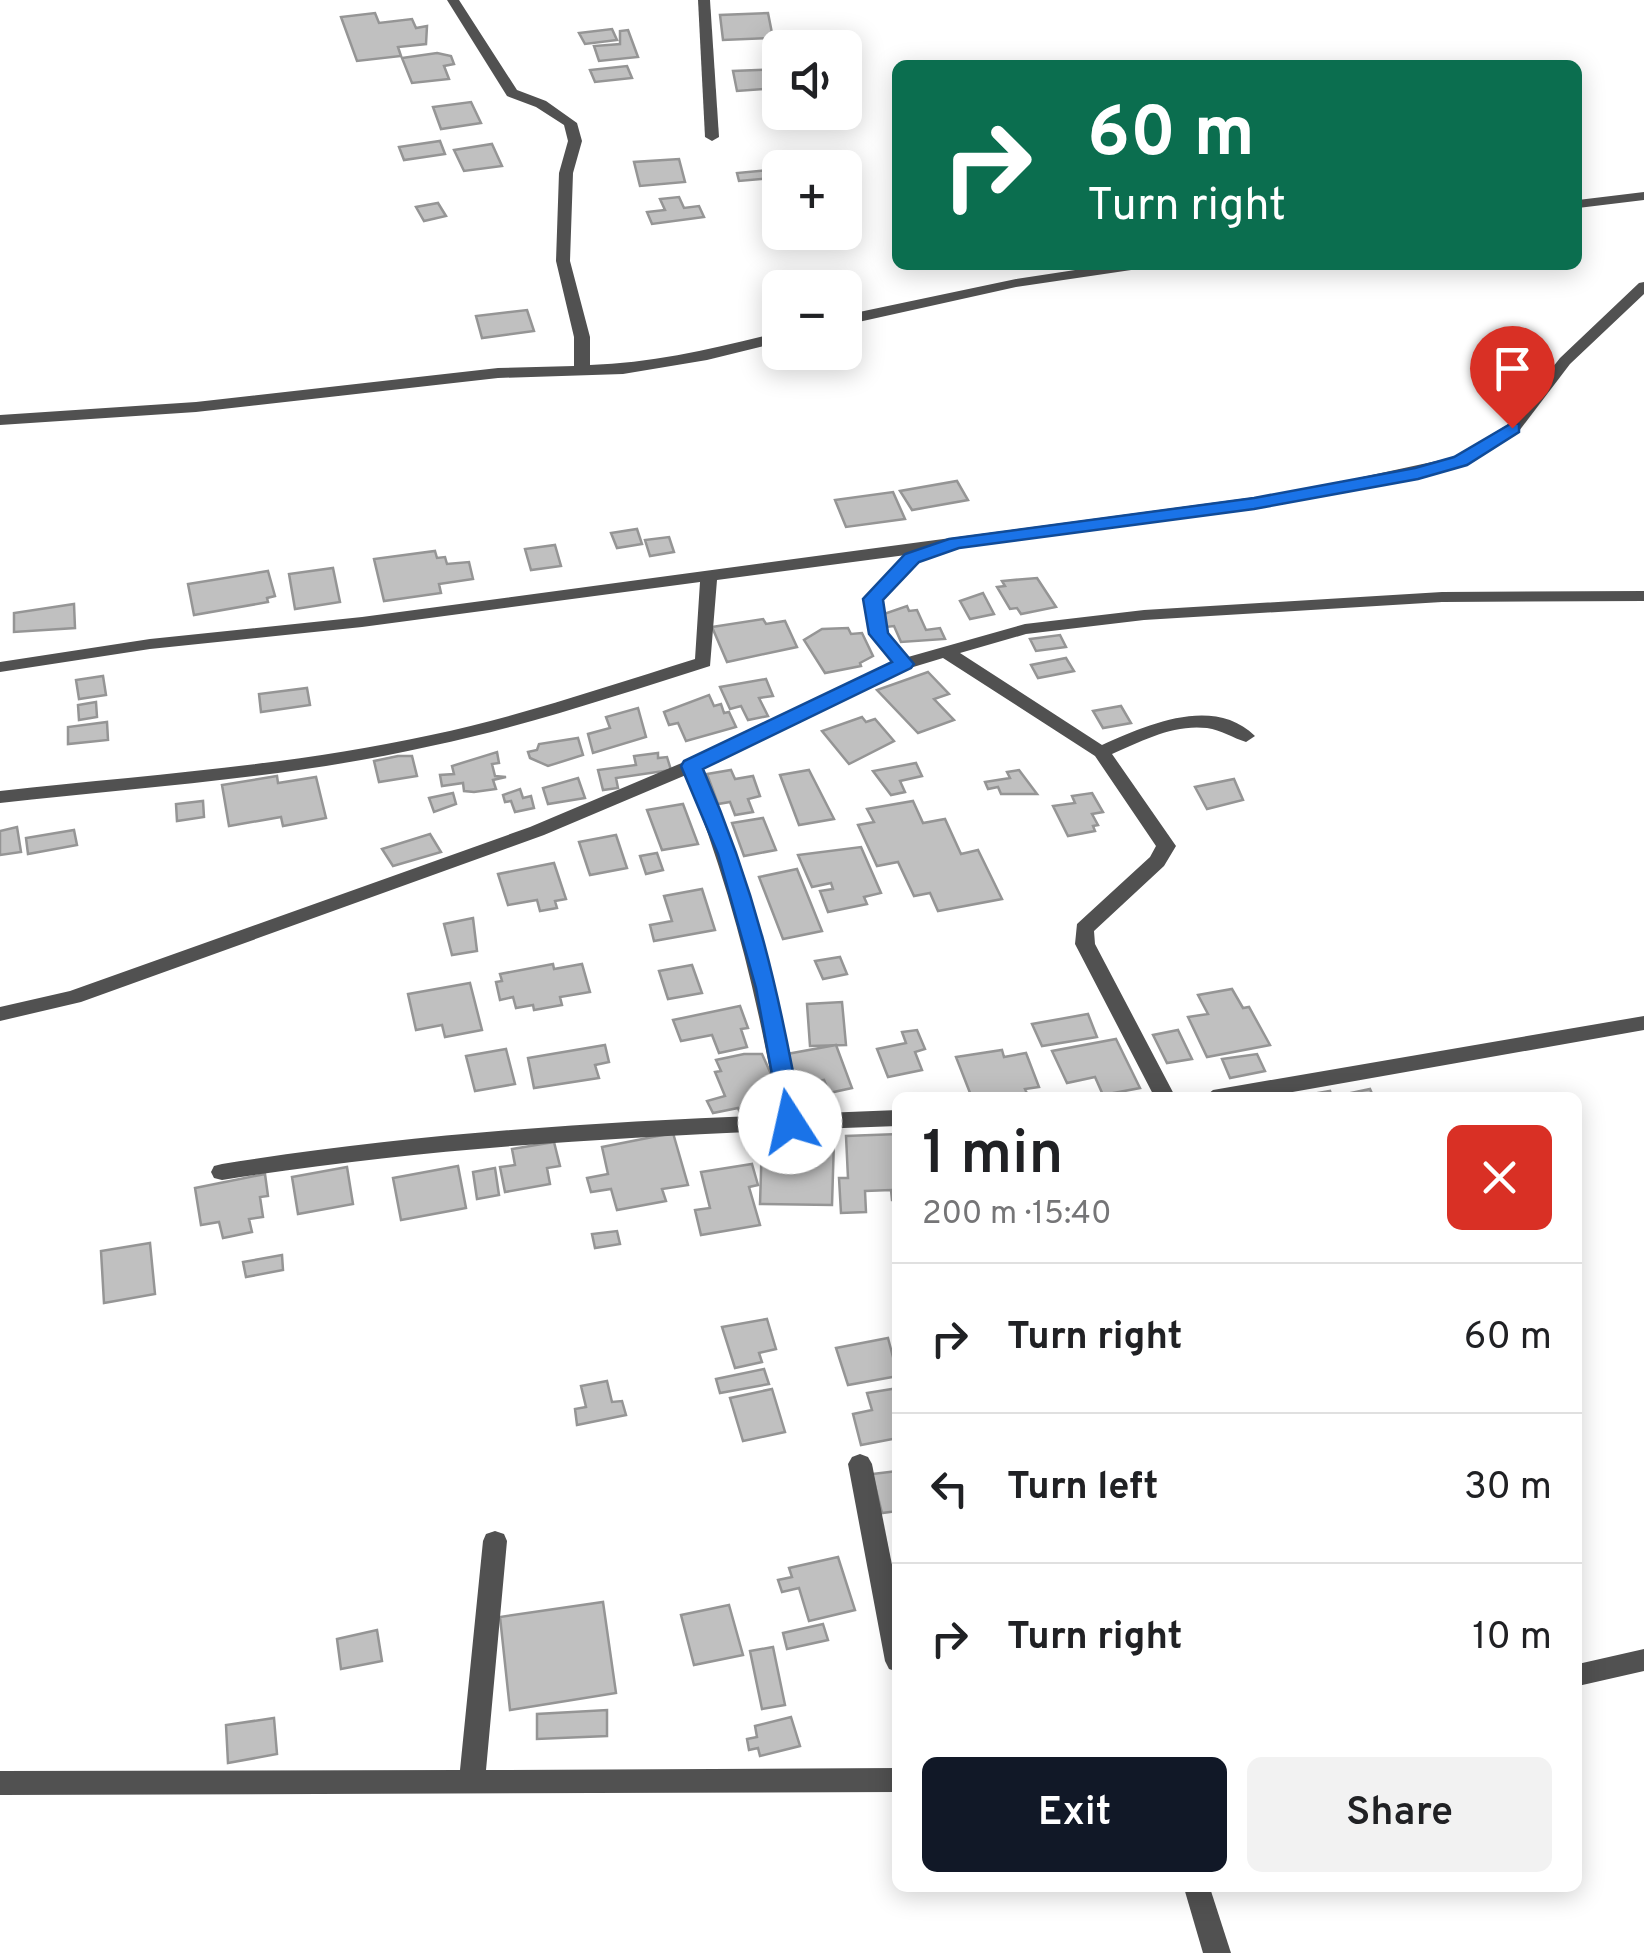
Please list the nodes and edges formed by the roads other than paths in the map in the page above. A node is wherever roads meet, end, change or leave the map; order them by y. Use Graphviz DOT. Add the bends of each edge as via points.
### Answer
graph roads {
  1 [pos="453,0"];
  2 [pos="704,0"];
  3 [pos="712,137"];
  4 [pos="1644,196"];
  5 [pos="1582,204"];
  6 [pos="1106,270"];
  7 [pos="1644,286"];
  8 [pos="862,316"];
  9 [pos="762,341"];
  10 [pos="582,369"];
  11 [pos="0,420"];
  12 [pos="956,543"];
  13 [pos="709,576"];
  14 [pos="1644,596"];
  15 [pos="944,651"];
  16 [pos="904,664"];
  17 [pos="0,667"];
  18 [pos="1246,736"];
  19 [pos="1101,752"];
  20 [pos="691,766"];
  21 [pos="0,797"];
  22 [pos="0,1014"];
  23 [pos="1644,1023"];
  24 [pos="1163,1092"];
  25 [pos="1247,1092"];
  26 [pos="892,1118"];
  27 [pos="790,1122"];
  28 [pos="222,1172"];
  29 [pos="860,1464"];
  30 [pos="495,1541"];
  31 [pos="892,1630"];
  32 [pos="1644,1660"];
  33 [pos="1582,1674"];
  34 [pos="892,1780"];
  35 [pos="472,1781"];
  36 [pos="0,1783"];
  37 [pos="1198,1892"];
  38 [pos="1217,1953"];
  1 -- 10 [label="street" via="512,94 570,123 575,140 566,173 563,262 582,338"];
  2 -- 3 [label="street"];
  4 -- 5 [label="street"];
  6 -- 8 [label="street"];
  7 -- 12 [label="street" via="1565,361 1512,428 1460,461 1294,497"];
  9 -- 10 [label="street" via="667,363"];
  10 -- 11 [label="street"];
  12 -- 13 [label="street"];
  12 -- 16 [label="street" via="912,558 873,599 879,634"];
  13 -- 17 [label="street"];
  13 -- 21 [label="street" via="704,662 690,667 491,726 330,758"];
  14 -- 15 [label="street" via="1442,598 1144,616 1025,628"];
  15 -- 16 [label="street"];
  15 -- 19 [label="street"];
  16 -- 20 [label="street"];
  18 -- 19 [label="street" via="1201,719"];
  19 -- 24 [label="street" via="1166,846 1084,929 1085,944"];
  20 -- 22 [label="street" via="538,831 74,998"];
  20 -- 27 [label="street" via="729,854 768,988"];
  23 -- 25 [label="street"];
  26 -- 27 [label="street"];
  27 -- 28 [label="street" via="428,1144"];
  29 -- 31 [label="street"];
  30 -- 35 [label="street"];
  32 -- 33 [label="street"];
  34 -- 35 [label="street"];
  35 -- 36 [label="street"];
  37 -- 38 [label="street"];
}
